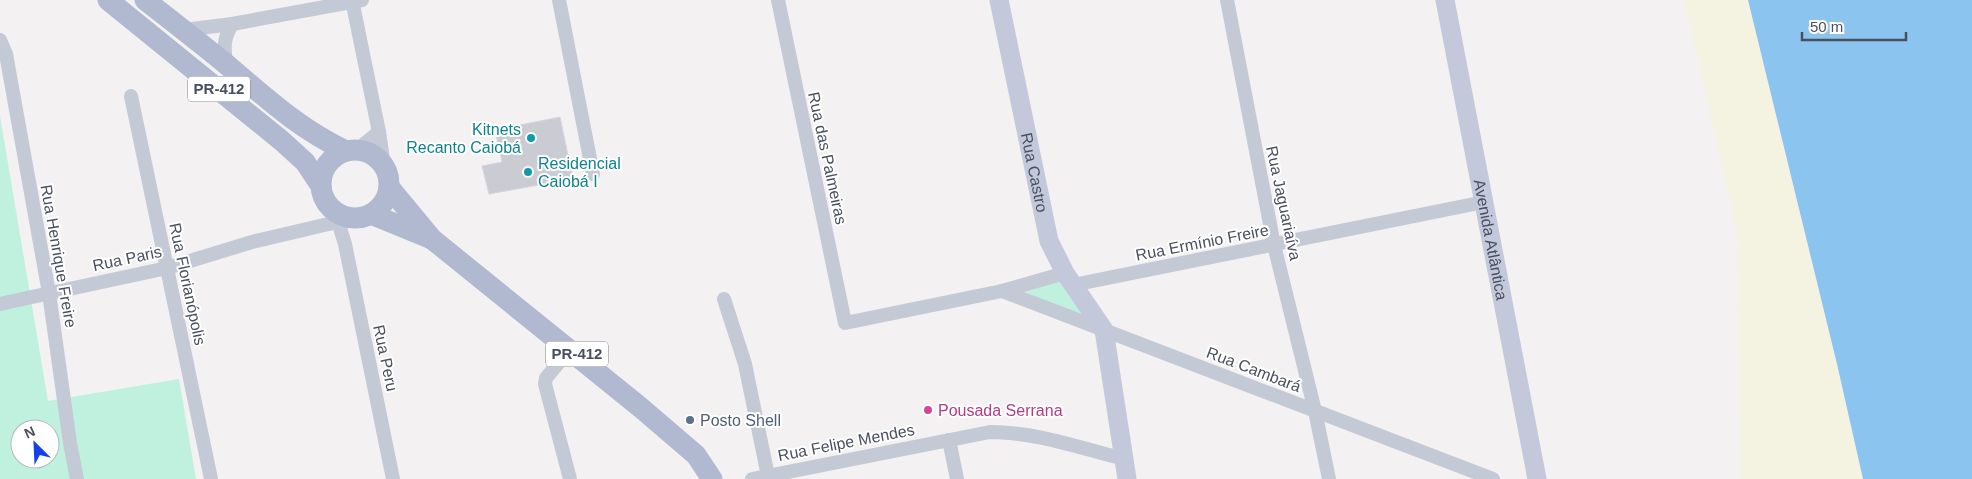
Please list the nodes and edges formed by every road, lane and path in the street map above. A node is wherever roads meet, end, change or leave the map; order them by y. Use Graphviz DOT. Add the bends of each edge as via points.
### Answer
graph roads {
  1 [pos="108,0"];
  2 [pos="145,0"];
  3 [pos="559,0"];
  4 [pos="778,0"];
  5 [pos="999,0"];
  6 [pos="1227,0"];
  7 [pos="1445,0"];
  8 [pos="355,1"];
  9 [pos="232,24"];
  10 [pos="184,30"];
  11 [pos="0,40"];
  12 [pos="226,64"];
  13 [pos="131,96"];
  14 [pos="379,132"];
  15 [pos="351,151"];
  16 [pos="384,166"];
  17 [pos="593,174"];
  18 [pos="321,186"];
  19 [pos="389,187"];
  20 [pos="1484,202"];
  21 [pos="348,215"];
  22 [pos="432,239"];
  23 [pos="345,244"];
  24 [pos="1274,245"];
  25 [pos="167,268"];
  26 [pos="1069,279"];
  27 [pos="1002,291"];
  28 [pos="49,293"];
  29 [pos="724,299"];
  30 [pos="0,304"];
  31 [pos="845,322"];
  32 [pos="1104,330"];
  33 [pos="570,349"];
  34 [pos="1315,411"];
  35 [pos="950,440"];
  36 [pos="1124,459"];
  37 [pos="768,476"];
  38 [pos="77,479"];
  39 [pos="211,479"];
  40 [pos="393,479"];
  41 [pos="570,479"];
  42 [pos="712,479"];
  43 [pos="752,479"];
  44 [pos="957,479"];
  45 [pos="1127,479"];
  46 [pos="1329,479"];
  47 [pos="1493,479"];
  48 [pos="1537,479"];
  1 -- 18 [label="main road, PR-412" via="282,141 305,162"];
  2 -- 10 [label="main road, PR-412"];
  3 -- 17 [label="street"];
  4 -- 31 [label="street, Rua das Palmeiras"];
  5 -- 26 [label="street, Rua Castro" via="1044,222 1049,241"];
  6 -- 24 [label="street, Rua Jaguariaíva"];
  7 -- 20 [label="street, Avenida Atlântica"];
  8 -- 9 [label="street"];
  8 -- 14 [label="street"];
  9 -- 10 [label="street"];
  9 -- 12 [label="street" via="224,44"];
  10 -- 12 [label="main road, PR-412"];
  11 -- 28 [label="street, Rua Henrique Freire" via="6,54"];
  12 -- 15 [label="main road, PR-412" via="292,120 320,139"];
  13 -- 25 [label="street, Rua Florianópolis"];
  14 -- 15 [label="street"];
  14 -- 16 [label="street"];
  15 -- 16 [label="main road, PR-412" via="372,155"];
  15 -- 18 [label="main road" via="335,156 327,164"];
  16 -- 19 [label="main road, PR-412"];
  18 -- 21 [label="main road, PR-412" via="322,195"];
  19 -- 21 [label="main road" via="383,202"];
  19 -- 22 [label="main road, PR-412"];
  20 -- 24 [label="street, Rua Ermínio Freire"];
  20 -- 48 [label="street, Avenida Atlântica"];
  21 -- 22 [label="main road, PR-412"];
  21 -- 23 [label="street, Rua Peru"];
  21 -- 23 [label="street" via="352,226"];
  21 -- 25 [label="street, Rua Paris" via="328,218 319,228 252,242"];
  22 -- 33 [label="main road, PR-412"];
  23 -- 40 [label="street, Rua Peru"];
  24 -- 26 [label="street, Rua Ermínio Freire"];
  24 -- 34 [label="street, Rua Jaguariaíva"];
  25 -- 28 [label="street, Rua Paris"];
  25 -- 39 [label="street, Rua Florianópolis"];
  26 -- 27 [label="street, Rua Ermínio Freire"];
  26 -- 32 [label="street, Rua Castro"];
  27 -- 31 [label="street, Rua Ermínio Freire"];
  27 -- 32 [label="street, Rua Cambará"];
  28 -- 30 [label="street, Rua Paris"];
  28 -- 38 [label="street, Rua Henrique Freire"];
  29 -- 37 [label="street" via="745,364"];
  32 -- 34 [label="street, Rua Cambará"];
  32 -- 36 [label="street"];
  33 -- 41 [label="street" via="546,378 545,384"];
  33 -- 42 [label="main road, PR-412" via="696,455"];
  34 -- 46 [label="street, Rua Jaguariaíva"];
  34 -- 47 [label="street, Rua Cambará"];
  35 -- 36 [label="street, Rua Felipe Mendes" via="990,432 1011,432"];
  35 -- 37 [label="street, Rua Felipe Mendes"];
  35 -- 44 [label="street"];
  36 -- 45 [label="street"];
  37 -- 43 [label="street, Rua Felipe Mendes"];
}
